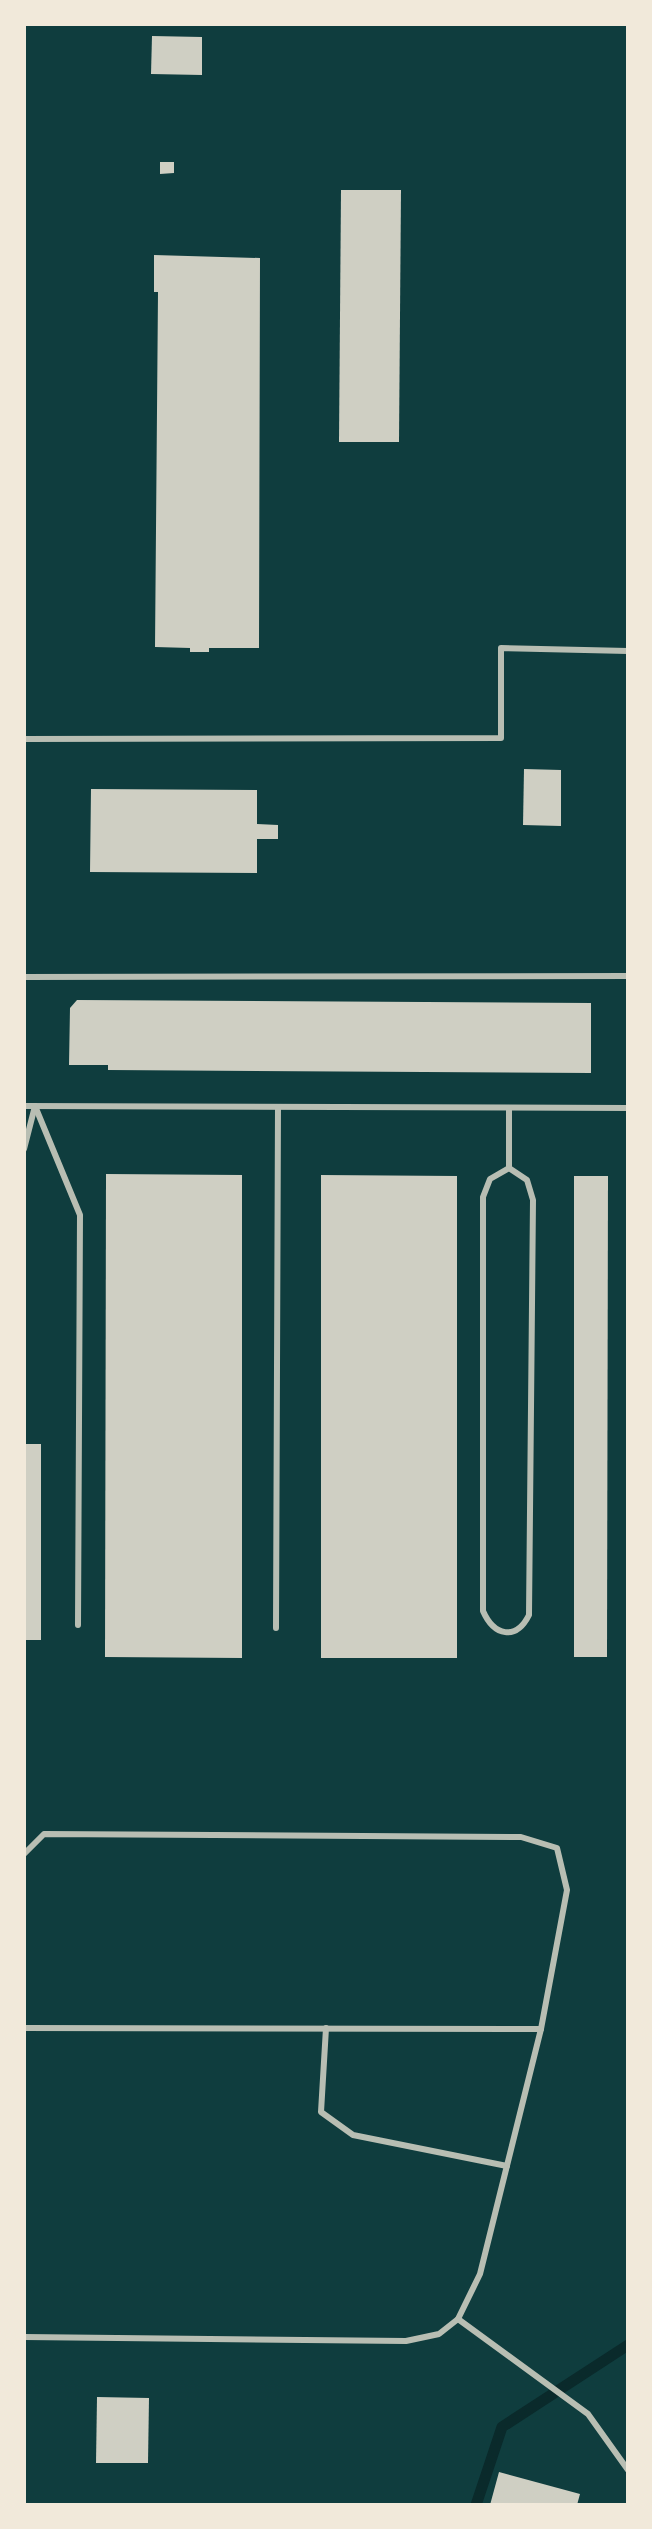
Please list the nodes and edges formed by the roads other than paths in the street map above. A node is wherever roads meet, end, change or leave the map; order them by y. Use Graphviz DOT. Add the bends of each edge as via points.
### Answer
graph roads {
  1 [pos="628,651"];
  2 [pos="24,739"];
  3 [pos="628,976"];
  4 [pos="24,977"];
  5 [pos="24,1106"];
  6 [pos="35,1106"];
  7 [pos="278,1107"];
  8 [pos="509,1108"];
  9 [pos="628,1108"];
  10 [pos="24,1149"];
  11 [pos="509,1168"];
  12 [pos="78,1625"];
  13 [pos="276,1628"];
  14 [pos="24,1854"];
  15 [pos="24,2028"];
  16 [pos="326,2028"];
  17 [pos="541,2029"];
  18 [pos="507,2166"];
  19 [pos="458,2319"];
  20 [pos="24,2337"];
  21 [pos="628,2470"];
  1 -- 2 [label="lane" via="501,648 501,738"];
  3 -- 4 [label="lane"];
  5 -- 6 [label="lane"];
  6 -- 7 [label="lane"];
  6 -- 10 [label="lane"];
  6 -- 12 [label="lane" via="80,1215"];
  7 -- 8 [label="lane"];
  7 -- 13 [label="lane"];
  8 -- 9 [label="lane"];
  8 -- 11 [label="lane"];
  11 -- 11 [label="lane" via="527,1180 533,1200 529,1615 513,1632 496,1631 483,1611 483,1197 490,1179"];
  14 -- 17 [label="lane" via="44,1834 521,1837 557,1848 567,1890"];
  15 -- 16 [label="lane"];
  16 -- 17 [label="lane"];
  16 -- 18 [label="lane" via="321,2112 353,2135"];
  17 -- 18 [label="lane"];
  18 -- 19 [label="lane" via="480,2274"];
  19 -- 20 [label="lane" via="439,2334 406,2341"];
  19 -- 21 [label="lane" via="588,2414"];
}
